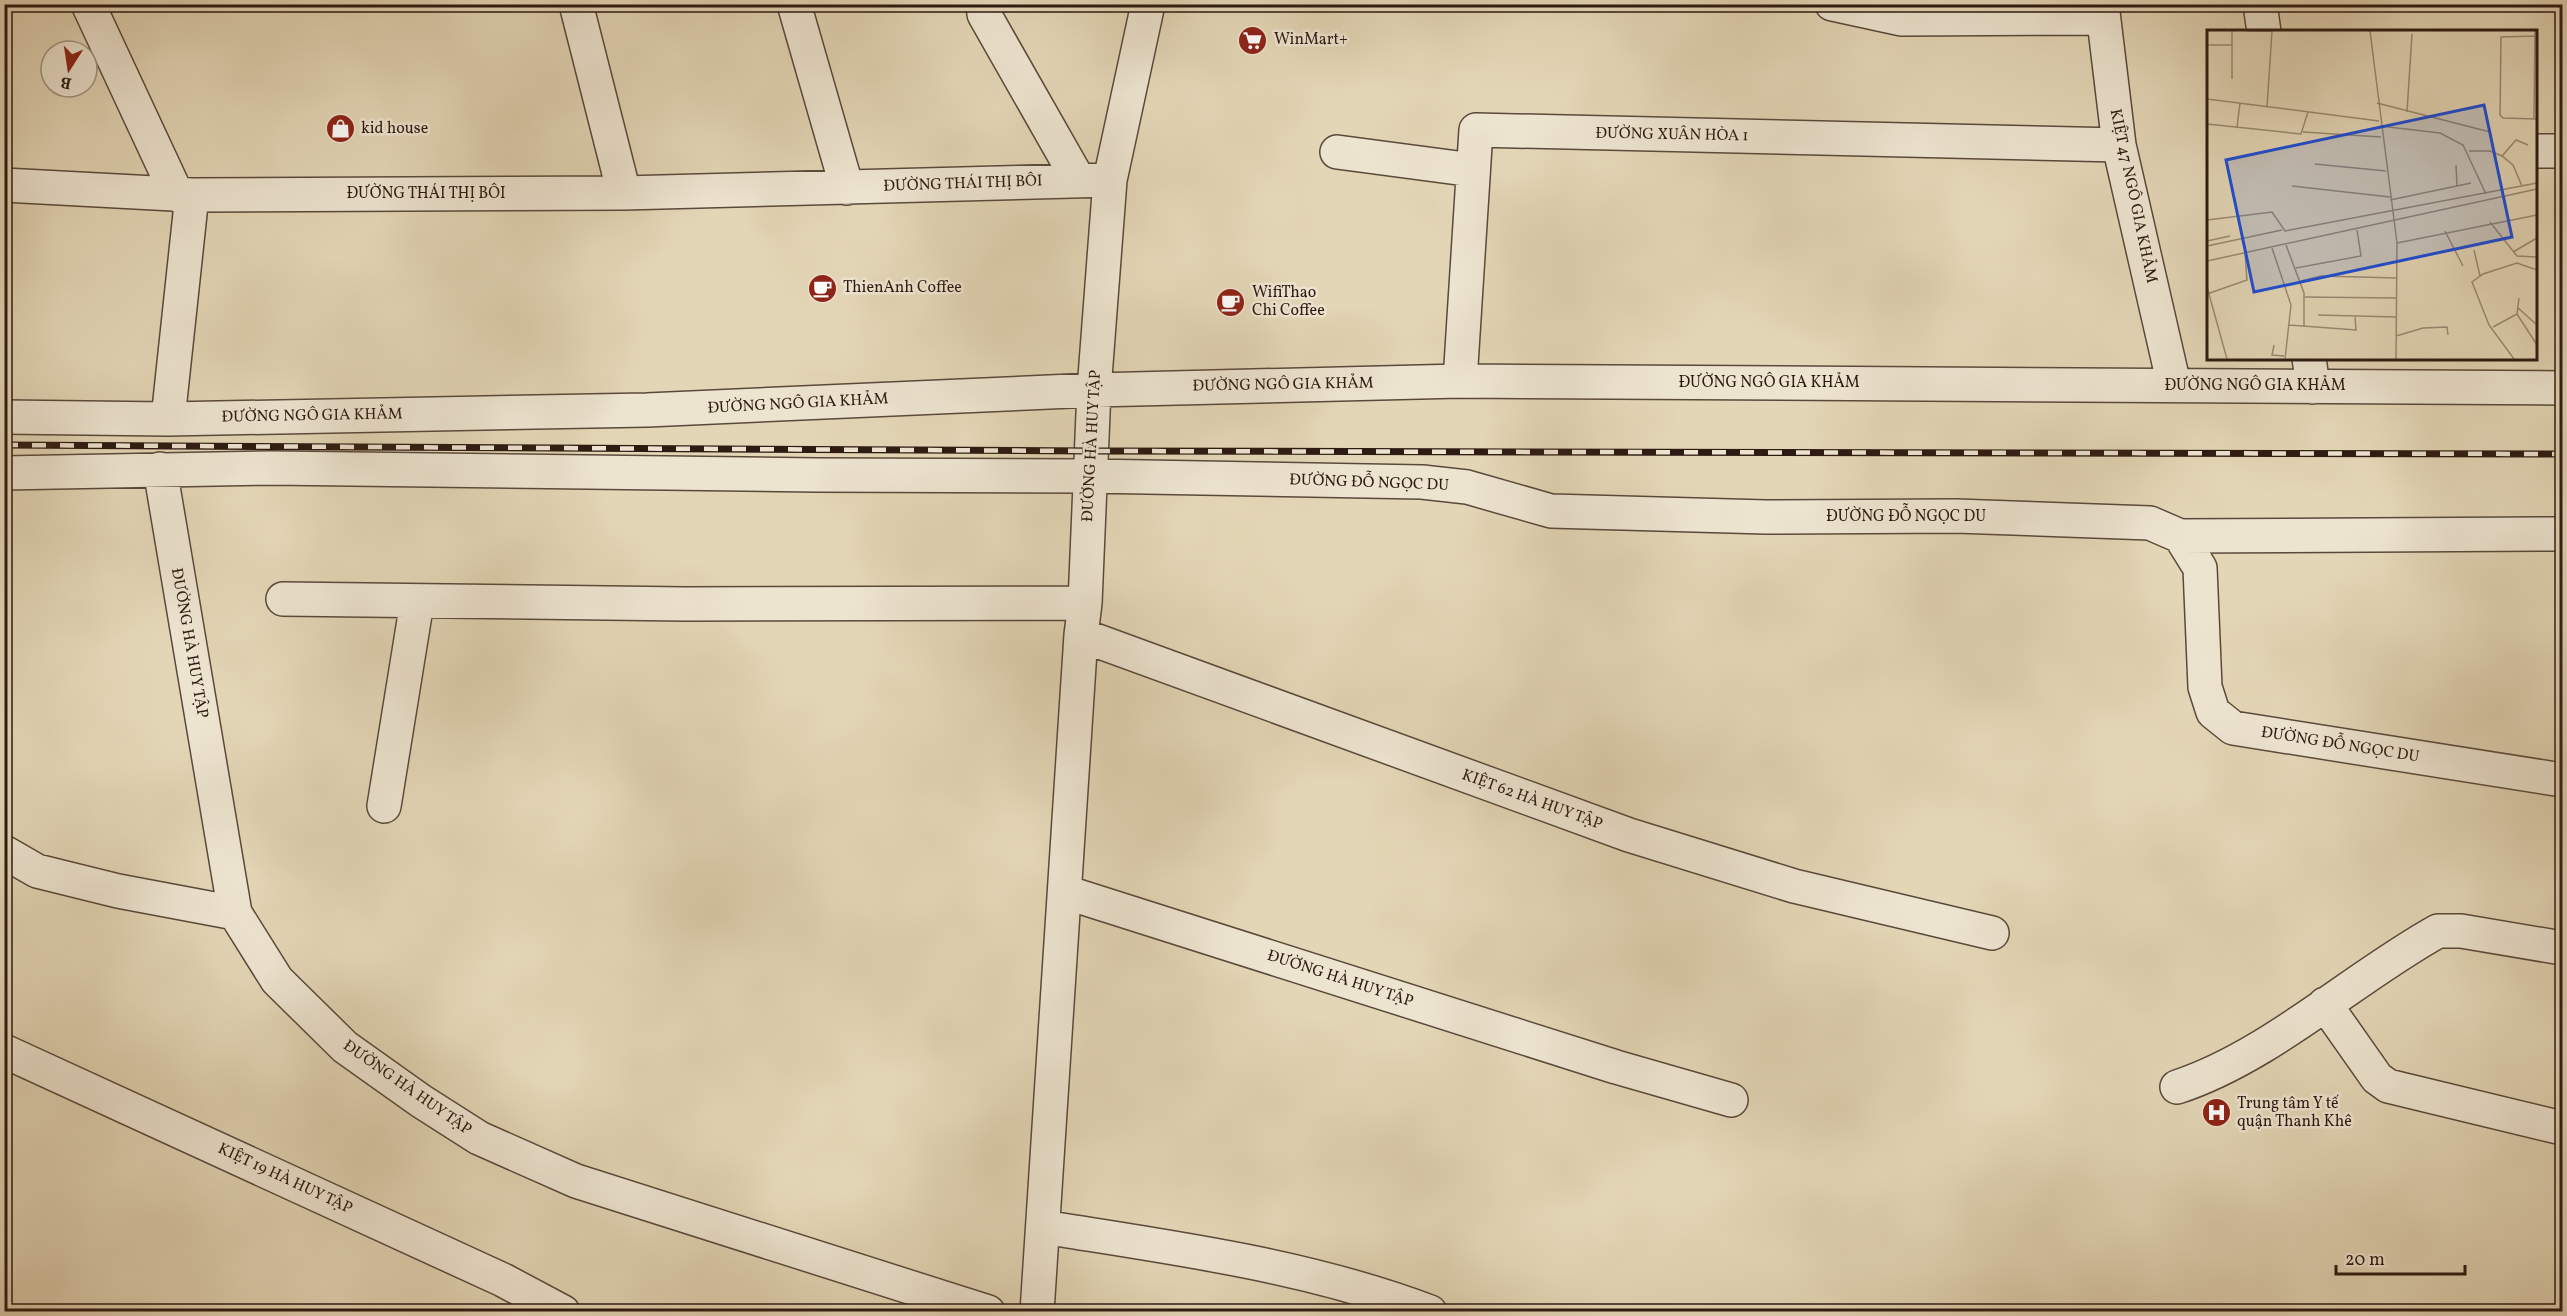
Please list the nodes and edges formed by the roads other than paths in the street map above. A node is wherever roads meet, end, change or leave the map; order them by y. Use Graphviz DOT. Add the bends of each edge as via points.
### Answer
graph roads {
  1 [pos="88,4"];
  2 [pos="576,4"];
  3 [pos="794,4"];
  4 [pos="983,4"];
  5 [pos="1148,4"];
  6 [pos="1832,4"];
  7 [pos="2260,4"];
  8 [pos="2102,11"];
  9 [pos="2264,30"];
  10 [pos="2119,145"];
  11 [pos="2537,151"];
  12 [pos="2562,151"];
  13 [pos="1337,152"];
  14 [pos="1473,170"];
  15 [pos="1095,181"];
  16 [pos="4,185"];
  17 [pos="847,188"];
  18 [pos="624,193"];
  19 [pos="184,195"];
  20 [pos="2312,373"];
  21 [pos="1460,381"];
  22 [pos="2174,385"];
  23 [pos="2562,388"];
  24 [pos="1094,390"];
  25 [pos="4,417"];
  26 [pos="168,418"];
  27 [pos="160,469"];
  28 [pos="4,472"];
  29 [pos="1090,476"];
  30 [pos="2562,534"];
  31 [pos="2180,536"];
  32 [pos="283,599"];
  33 [pos="417,602"];
  34 [pos="1085,603"];
  35 [pos="1081,635"];
  36 [pos="2562,780"];
  37 [pos="384,806"];
  38 [pos="4,852"];
  39 [pos="1065,892"];
  40 [pos="235,913"];
  41 [pos="1992,933"];
  42 [pos="2562,948"];
  43 [pos="2325,1004"];
  44 [pos="4,1051"];
  45 [pos="2177,1087"];
  46 [pos="1731,1100"];
  47 [pos="2562,1128"];
  48 [pos="1043,1227"];
  49 [pos="563,1311"];
  50 [pos="988,1311"];
  51 [pos="1037,1311"];
  52 [pos="1430,1311"];
  1 -- 19 [label="street"];
  2 -- 18 [label="street"];
  3 -- 17 [label="street"];
  4 -- 15 [label="street" via="984,14"];
  5 -- 15 [label="street, ĐƯỜNG HÀ HUY TẬP"];
  6 -- 8 [label="street" via="1901,19"];
  7 -- 9 [label="street"];
  8 -- 10 [label="street, KIỆT 47 NGÔ GIA KHẢM"];
  10 -- 14 [label="street, ĐƯỜNG XUÂN HÒA 1" via="1476,130"];
  10 -- 22 [label="street, KIỆT 47 NGÔ GIA KHẢM"];
  11 -- 12 [label="street"];
  13 -- 14 [label="street"];
  14 -- 21 [label="street, ĐƯỜNG XUÂN HÒA 1"];
  15 -- 17 [label="street, ĐƯỜNG THÁI THỊ BÔI"];
  15 -- 24 [label="street, ĐƯỜNG HÀ HUY TẬP"];
  16 -- 19 [label="street, ĐƯỜNG THÁI THỊ BÔI"];
  17 -- 18 [label="street, ĐƯỜNG THÁI THỊ BÔI"];
  18 -- 19 [label="street, ĐƯỜNG THÁI THỊ BÔI"];
  19 -- 26 [label="street"];
  20 -- 22 [label="street, ĐƯỜNG NGÔ GIA KHẢM"];
  20 -- 23 [label="street, ĐƯỜNG NGÔ GIA KHẢM"];
  21 -- 22 [label="street, ĐƯỜNG NGÔ GIA KHẢM"];
  21 -- 24 [label="street, ĐƯỜNG NGÔ GIA KHẢM"];
  24 -- 26 [label="street, ĐƯỜNG NGÔ GIA KHẢM" via="647,410"];
  24 -- 29 [label="street, ĐƯỜNG HÀ HUY TẬP"];
  25 -- 26 [label="street, ĐƯỜNG NGÔ GIA KHẢM"];
  27 -- 28 [label="street, ĐƯỜNG ĐỖ NGỌC DU"];
  27 -- 29 [label="street, ĐƯỜNG ĐỖ NGỌC DU"];
  27 -- 40 [label="street, ĐƯỜNG HÀ HUY TẬP"];
  29 -- 31 [label="street, ĐƯỜNG ĐỖ NGỌC DU" via="1422,482 1467,487 1551,511 1766,517 1956,516 2150,524"];
  29 -- 34 [label="street, ĐƯỜNG HÀ HUY TẬP"];
  30 -- 31 [label="street"];
  31 -- 36 [label="street, ĐƯỜNG ĐỖ NGỌC DU" via="2200,568 2205,687 2213,712 2233,728"];
  32 -- 33 [label="street"];
  33 -- 34 [label="street"];
  33 -- 37 [label="street"];
  34 -- 35 [label="street, ĐƯỜNG HÀ HUY TẬP"];
  35 -- 39 [label="street, ĐƯỜNG HÀ HUY TẬP"];
  35 -- 41 [label="street, KIỆT 62 HÀ HUY TẬP" via="1629,835 1794,886"];
  38 -- 40 [label="street" via="37,871"];
  39 -- 46 [label="street, ĐƯỜNG HÀ HUY TẬP"];
  39 -- 48 [label="street, ĐƯỜNG HÀ HUY TẬP"];
  40 -- 50 [label="street, ĐƯỜNG HÀ HUY TẬP" via="277,981 336,1038 479,1138 576,1181"];
  42 -- 43 [label="street" via="2462,931 2438,931"];
  43 -- 45 [label="street" via="2207,1077"];
  43 -- 47 [label="street" via="2377,1078 2388,1086"];
  44 -- 49 [label="street, KIỆT 19 HÀ HUY TẬP"];
  48 -- 51 [label="street, ĐƯỜNG HÀ HUY TẬP"];
  48 -- 52 [label="street" via="1277,1267"];
}
